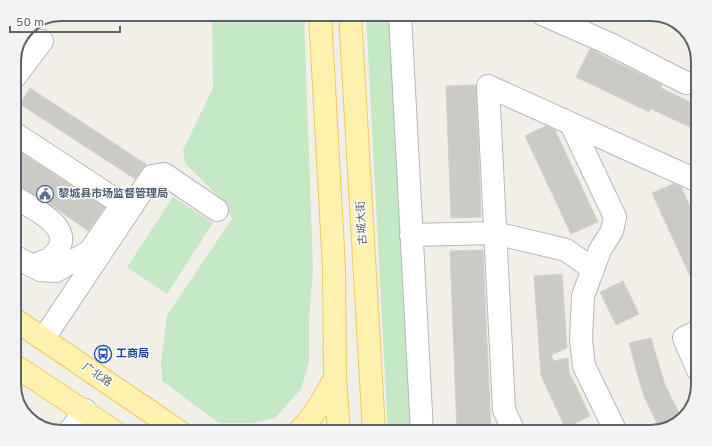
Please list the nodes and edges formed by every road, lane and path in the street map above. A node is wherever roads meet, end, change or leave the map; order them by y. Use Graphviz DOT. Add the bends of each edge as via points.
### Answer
graph roads {
  1 [pos="320,21"];
  2 [pos="350,21"];
  3 [pos="400,21"];
  4 [pos="558,21"];
  5 [pos="42,41"];
  6 [pos="21,69"];
  7 [pos="686,83"];
  8 [pos="571,124"];
  9 [pos="21,138"];
  10 [pos="691,178"];
  11 [pos="21,202"];
  12 [pos="217,210"];
  13 [pos="495,233"];
  14 [pos="411,236"];
  15 [pos="23,261"];
  16 [pos="593,269"];
  17 [pos="21,323"];
  18 [pos="691,334"];
  19 [pos="44,338"];
  20 [pos="691,354"];
  21 [pos="21,369"];
  22 [pos="335,378"];
  23 [pos="85,410"];
  24 [pos="74,425"];
  25 [pos="105,425"];
  26 [pos="170,425"];
  27 [pos="306,425"];
  28 [pos="338,425"];
  29 [pos="374,425"];
  30 [pos="422,425"];
  31 [pos="511,425"];
  32 [pos="613,425"];
  1 -- 22 [label="main road" via="334,268"];
  2 -- 29 [label="main road, 古城大街"];
  3 -- 14 [label="street"];
  4 -- 7 [label="street" via="610,44"];
  5 -- 6 [label="street"];
  8 -- 10 [label="street"];
  8 -- 13 [label="street" via="488,86"];
  8 -- 16 [label="street" via="615,218 612,231 600,250"];
  9 -- 15 [label="street" via="122,204 90,251 56,271 40,270"];
  11 -- 15 [label="street" via="54,223 60,231 60,245 51,258"];
  12 -- 19 [label="street" via="164,174 152,176"];
  13 -- 14 [label="street"];
  13 -- 16 [label="street" via="566,250"];
  13 -- 31 [label="street" via="504,410"];
  14 -- 30 [label="street"];
  16 -- 32 [label="street" via="583,296 581,340 584,366"];
  17 -- 19 [label="main road, 广北路"];
  18 -- 20 [label="street" via="684,338"];
  19 -- 26 [label="main road, 广北路"];
  21 -- 23 [label="main road"];
  22 -- 27 [label="main road" via="321,405"];
  22 -- 28 [label="main road"];
  23 -- 24 [label="street"];
  23 -- 25 [label="main road"];
}
